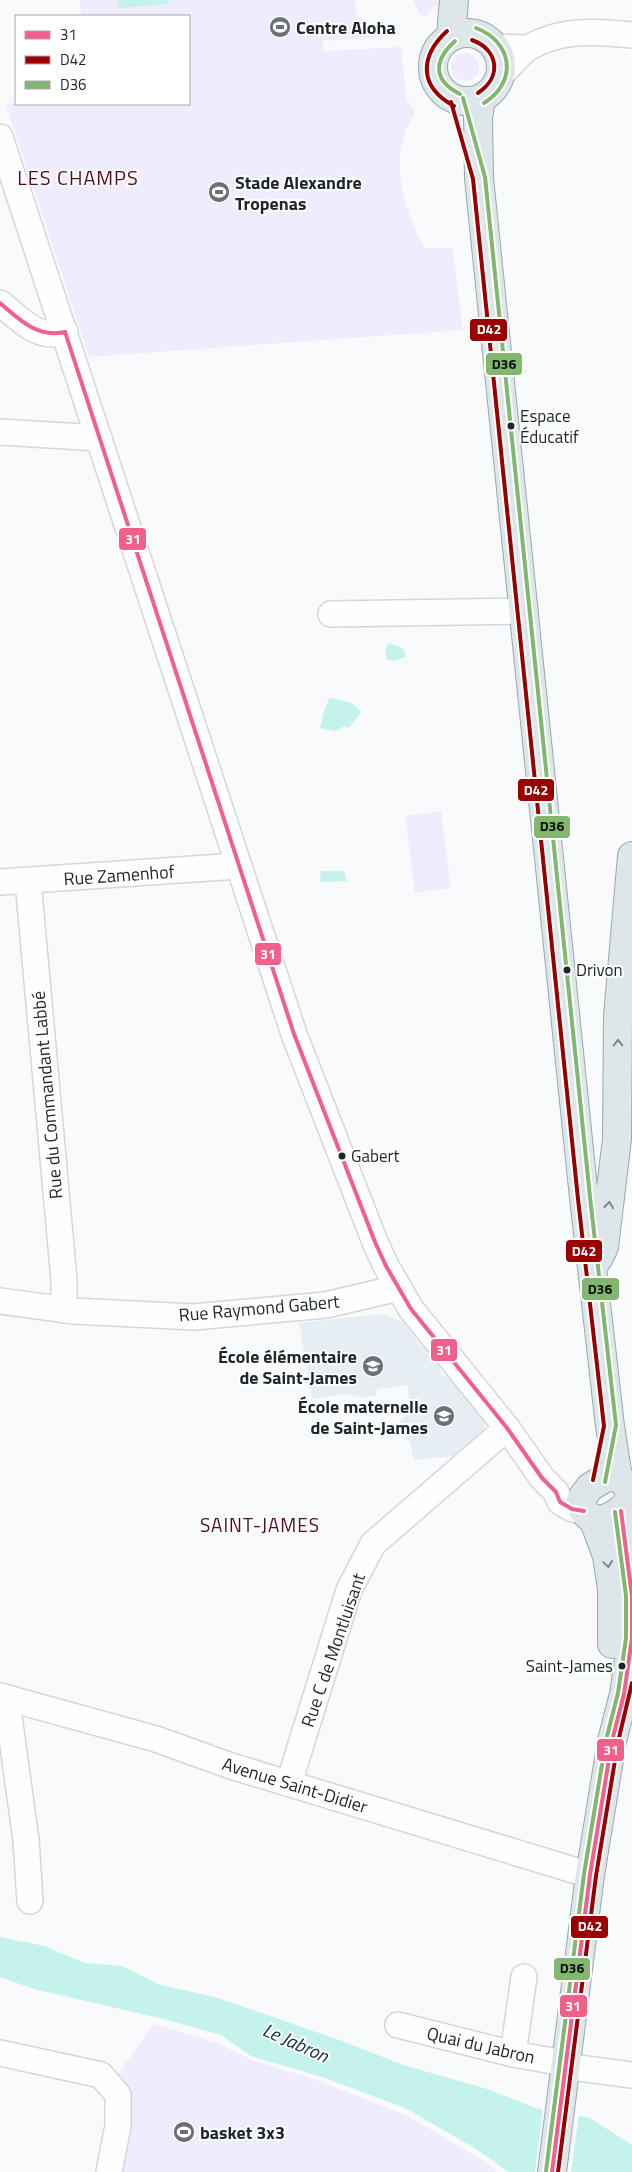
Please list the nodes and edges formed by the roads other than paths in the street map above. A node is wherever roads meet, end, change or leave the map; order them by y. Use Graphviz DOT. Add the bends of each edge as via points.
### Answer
graph roads {
  1 [pos="454,0"];
  2 [pos="466,0"];
  3 [pos="632,35"];
  4 [pos="473,39"];
  5 [pos="528,48"];
  6 [pos="500,76"];
  7 [pos="469,99"];
  8 [pos="0,137"];
  9 [pos="0,303"];
  10 [pos="65,332"];
  11 [pos="0,432"];
  12 [pos="99,438"];
  13 [pos="524,611"];
  14 [pos="331,614"];
  15 [pos="632,856"];
  16 [pos="238,866"];
  17 [pos="28,881"];
  18 [pos="0,882"];
  19 [pos="625,1017"];
  20 [pos="593,1268"];
  21 [pos="398,1288"];
  22 [pos="0,1301"];
  23 [pos="64,1310"];
  24 [pos="507,1428"];
  25 [pos="612,1494"];
  26 [pos="6,1698"];
  27 [pos="289,1783"];
  28 [pos="590,1875"];
  29 [pos="30,1901"];
  30 [pos="524,1977"];
  31 [pos="398,2025"];
  32 [pos="0,2053"];
  33 [pos="513,2054"];
  34 [pos="564,2065"];
  35 [pos="632,2075"];
  36 [pos="109,2172"];
  37 [pos="552,2172"];
  1 -- 4 [label="main road"];
  2 -- 4 [label="main road"];
  3 -- 5 [label="street" via="595,30 561,35"];
  4 -- 5 [label="street"];
  4 -- 6 [label="main road" via="501,65"];
  4 -- 7 [label="main road" via="442,42 436,51 432,72 442,91"];
  5 -- 6 [label="street"];
  6 -- 7 [label="main road" via="496,85"];
  7 -- 13 [label="main road"];
  8 -- 10 [label="street"];
  9 -- 10 [label="street" via="37,331 46,335"];
  10 -- 12 [label="street"];
  11 -- 12 [label="street"];
  12 -- 16 [label="street"];
  13 -- 14 [label="street"];
  13 -- 20 [label="main road"];
  15 -- 19 [label="main road"];
  16 -- 17 [label="street, Rue Zamenhof"];
  16 -- 21 [label="street" via="294,1034 375,1242"];
  17 -- 18 [label="street, Rue Zamenhof"];
  17 -- 23 [label="street, Rue du Commandant Labbé" via="64,1280"];
  20 -- 19 [label="main road, one-way" via="604,1247 617,1139"];
  20 -- 25 [label="main road" via="610,1426"];
  21 -- 23 [label="street, Rue Raymond Gabert" via="326,1305 194,1317"];
  21 -- 24 [label="street" via="439,1346"];
  22 -- 23 [label="street, Rue Raymond Gabert"];
  24 -- 25 [label="street" via="542,1478 556,1492"];
  24 -- 27 [label="street, Rue C de Montluisant" via="373,1544 349,1590"];
  25 -- 28 [label="main road" via="607,1556 612,1589 613,1636 607,1697 612,1741"];
  26 -- 27 [label="street, Avenue Saint-Didier" via="156,1739"];
  26 -- 29 [label="street" via="26,1840"];
  27 -- 28 [label="street, Avenue Saint-Didier"];
  28 -- 34 [label="main road"];
  30 -- 33 [label="street"];
  31 -- 33 [label="street, Quai du Jabron"];
  32 -- 36 [label="street" via="100,2075 118,2095 118,2126"];
  33 -- 34 [label="street, Quai du Jabron"];
  34 -- 35 [label="street, Quai du Jabron"];
  34 -- 37 [label="main road"];
}
